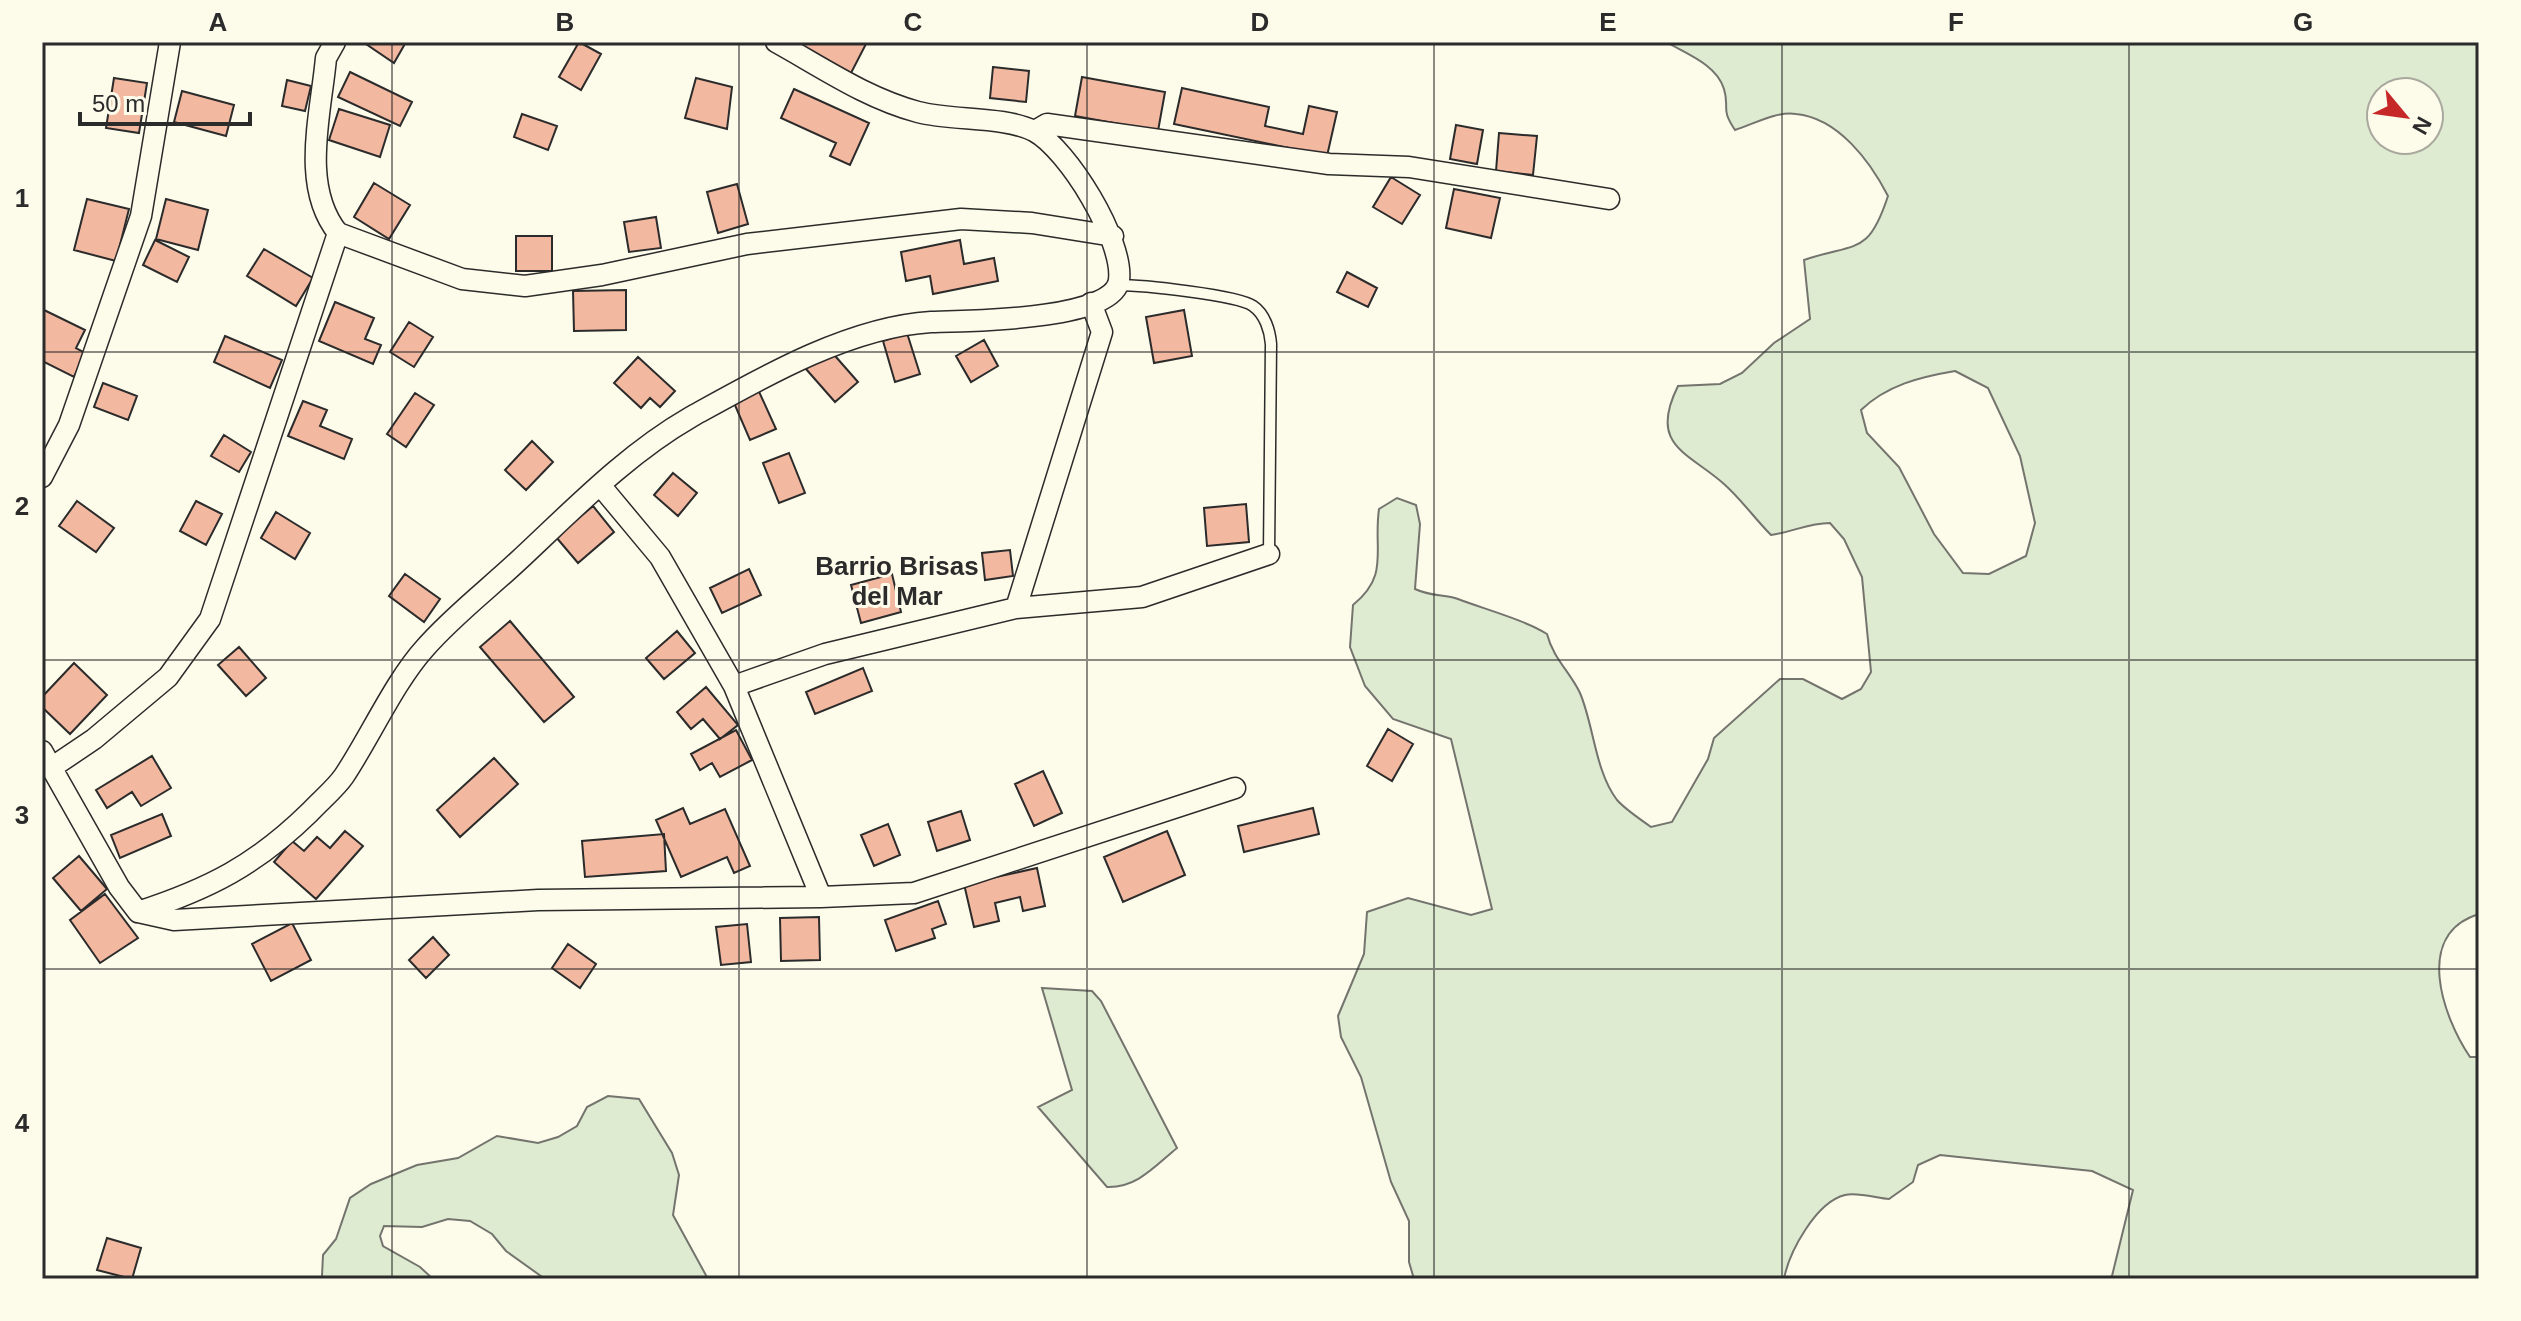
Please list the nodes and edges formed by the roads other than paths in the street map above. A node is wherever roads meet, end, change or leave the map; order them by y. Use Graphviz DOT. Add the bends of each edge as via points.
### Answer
graph roads {
  1 [pos="170,42"];
  2 [pos="335,42"];
  3 [pos="776,42"];
  4 [pos="1035,131"];
  5 [pos="1609,199"];
  6 [pos="338,233"];
  7 [pos="1113,236"];
  8 [pos="1118,285"];
  9 [pos="1091,303"];
  10 [pos="42,477"];
  11 [pos="600,485"];
  12 [pos="1269,554"];
  13 [pos="1016,608"];
  14 [pos="734,686"];
  15 [pos="46,759"];
  16 [pos="1235,788"];
  17 [pos="821,897"];
  18 [pos="138,912"];
  1 -- 10 [label="street" via="141,216 69,425"];
  2 -- 6 [label="street" via="326,58 315,181 323,215"];
  3 -- 4 [label="street" via="882,100 951,119"];
  4 -- 5 [label="street" via="1047,124 1329,164 1409,167"];
  4 -- 7 [label="street" via="1081,182"];
  6 -- 7 [label="street" via="462,279 525,286 747,244 961,219"];
  6 -- 15 [label="street" via="210,619 168,677 94,739"];
  7 -- 8 [label="street"];
  8 -- 9 [label="street"];
  8 -- 12 [label="lane" via="1149,285 1251,304 1263,318 1271,344"];
  9 -- 11 [label="street" via="1051,315 913,323 830,347 680,424"];
  9 -- 13 [label="street" via="1102,332"];
  11 -- 14 [label="street" via="660,557"];
  11 -- 18 [label="street" via="423,650 341,781 285,836 219,882"];
  12 -- 13 [label="street" via="1142,597"];
  13 -- 14 [label="street" via="825,654"];
  14 -- 17 [label="street"];
  15 -- 18 [label="street"];
  16 -- 17 [label="street" via="914,893"];
  17 -- 18 [label="street" via="538,900 174,920"];
}
